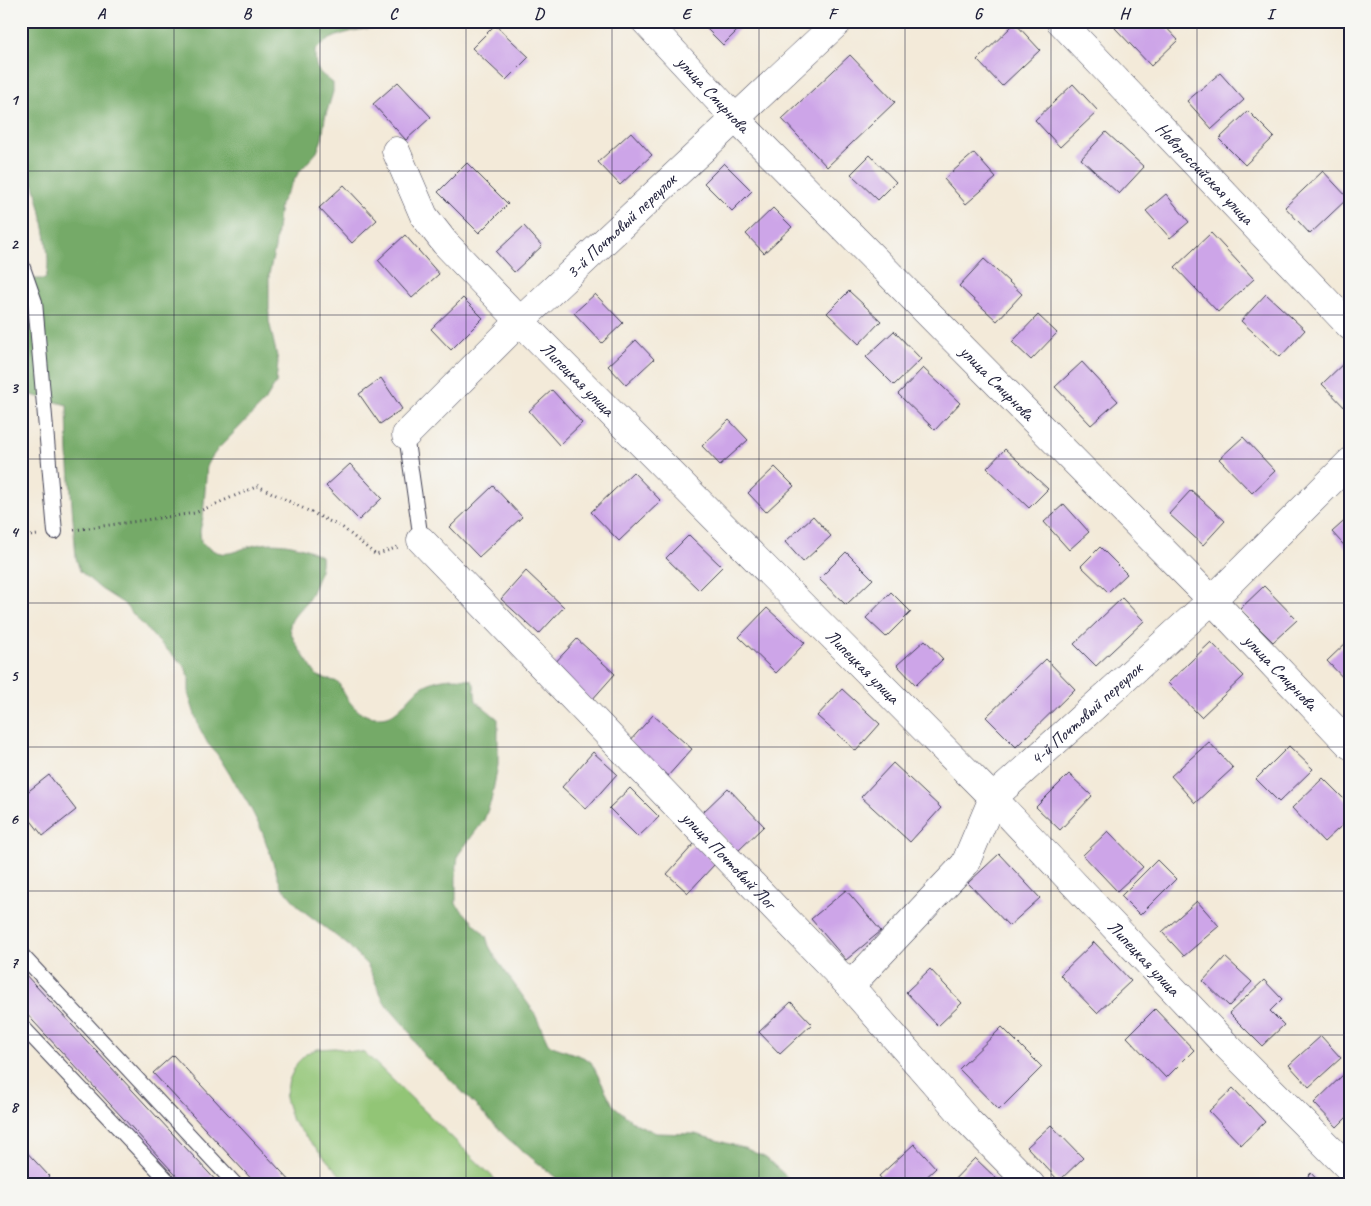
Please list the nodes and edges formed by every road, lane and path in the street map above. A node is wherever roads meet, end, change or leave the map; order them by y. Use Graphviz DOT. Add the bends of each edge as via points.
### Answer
graph roads {
  1 [pos="645,21"];
  2 [pos="839,21"];
  3 [pos="1060,21"];
  4 [pos="735,118"];
  5 [pos="396,151"];
  6 [pos="21,262"];
  7 [pos="520,321"];
  8 [pos="1350,326"];
  9 [pos="406,435"];
  10 [pos="1350,462"];
  11 [pos="55,532"];
  12 [pos="21,538"];
  13 [pos="421,540"];
  14 [pos="1212,600"];
  15 [pos="1350,745"];
  16 [pos="993,798"];
  17 [pos="21,954"];
  18 [pos="850,986"];
  19 [pos="21,1024"];
  20 [pos="1350,1169"];
  21 [pos="172,1185"];
  22 [pos="236,1185"];
  23 [pos="1031,1185"];
  1 -- 4 [label="street, улица Смирнова"];
  2 -- 4 [label="street, 3-й Почтовый переулок"];
  3 -- 8 [label="street, Новороссийская улица"];
  4 -- 7 [label="street, 3-й Почтовый переулок"];
  4 -- 14 [label="street, улица Смирнова"];
  5 -- 7 [label="street, Липецкая улица" via="424,216"];
  6 -- 11 [label="lane" via="35,302"];
  7 -- 9 [label="street, 3-й Почтовый переулок"];
  7 -- 16 [label="street, Липецкая улица"];
  9 -- 13 [label="lane"];
  10 -- 14 [label="street, 4-й Почтовый переулок"];
  11 -- 12 [label="path"];
  11 -- 13 [label="path" via="195,513 258,486 343,528 376,555"];
  13 -- 18 [label="street, улица Почтовый Лог"];
  14 -- 15 [label="street, улица Смирнова"];
  14 -- 16 [label="street, 4-й Почтовый переулок"];
  16 -- 18 [label="street, 4-й Почтовый переулок" via="964,864"];
  16 -- 20 [label="street, Липецкая улица" via="1224,1043"];
  17 -- 22 [label="lane"];
  18 -- 23 [label="street, улица Почтовый Лог" via="967,1120"];
  19 -- 21 [label="lane"];
}
